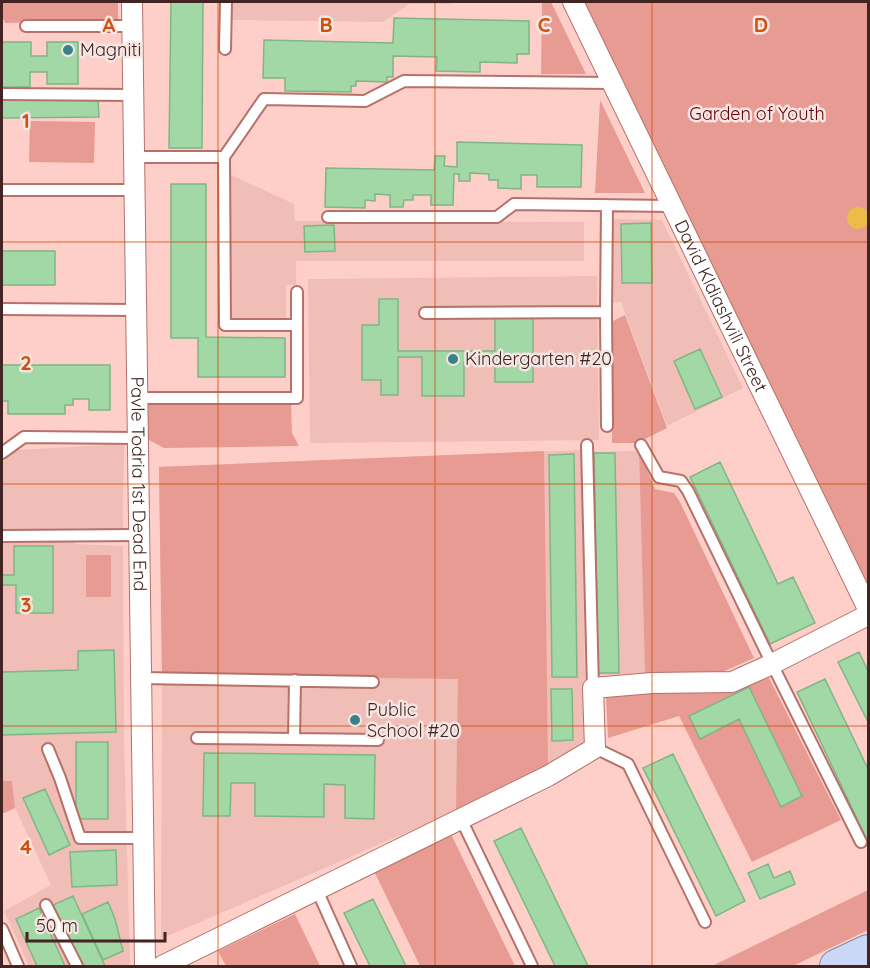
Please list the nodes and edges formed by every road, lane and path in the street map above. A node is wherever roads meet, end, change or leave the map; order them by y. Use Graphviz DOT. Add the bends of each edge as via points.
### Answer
graph roads {
  1 [pos="132,2"];
  2 [pos="226,2"];
  3 [pos="573,2"];
  4 [pos="26,26"];
  5 [pos="132,26"];
  6 [pos="225,49"];
  7 [pos="613,84"];
  8 [pos="2,94"];
  9 [pos="133,95"];
  10 [pos="134,157"];
  11 [pos="224,157"];
  12 [pos="2,190"];
  13 [pos="135,190"];
  14 [pos="607,205"];
  15 [pos="672,206"];
  16 [pos="327,217"];
  17 [pos="297,292"];
  18 [pos="2,309"];
  19 [pos="136,310"];
  20 [pos="606,312"];
  21 [pos="425,313"];
  22 [pos="297,325"];
  23 [pos="137,398"];
  24 [pos="607,426"];
  25 [pos="138,438"];
  26 [pos="587,445"];
  27 [pos="641,445"];
  28 [pos="2,453"];
  29 [pos="139,535"];
  30 [pos="2,536"];
  31 [pos="868,609"];
  32 [pos="868,615"];
  33 [pos="772,664"];
  34 [pos="141,678"];
  35 [pos="295,680"];
  36 [pos="374,682"];
  37 [pos="593,688"];
  38 [pos="197,738"];
  39 [pos="294,739"];
  40 [pos="378,740"];
  41 [pos="595,748"];
  42 [pos="48,749"];
  43 [pos="461,819"];
  44 [pos="143,837"];
  45 [pos="861,842"];
  46 [pos="317,890"];
  47 [pos="46,905"];
  48 [pos="705,922"];
  49 [pos="2,929"];
  50 [pos="868,951"];
  51 [pos="18,966"];
  52 [pos="77,966"];
  53 [pos="145,966"];
  54 [pos="162,966"];
  55 [pos="351,966"];
  56 [pos="532,966"];
  57 [pos="836,966"];
  1 -- 5 [label="street, Pavle Todria 1st Dead End"];
  2 -- 6 [label="lane"];
  3 -- 7 [label="street, David Kldiashvili Street"];
  4 -- 5 [label="lane"];
  5 -- 9 [label="street, Pavle Todria 1st Dead End"];
  7 -- 11 [label="lane" via="404,81 365,101 264,99"];
  7 -- 15 [label="street, David Kldiashvili Street"];
  8 -- 9 [label="lane"];
  9 -- 10 [label="street, Pavle Todria 1st Dead End"];
  10 -- 11 [label="lane"];
  10 -- 13 [label="street, Pavle Todria 1st Dead End"];
  11 -- 22 [label="lane" via="225,325"];
  12 -- 13 [label="lane"];
  13 -- 19 [label="street, Pavle Todria 1st Dead End"];
  14 -- 15 [label="lane"];
  14 -- 16 [label="lane" via="514,204 497,217"];
  14 -- 20 [label="lane"];
  15 -- 31 [label="street, David Kldiashvili Street"];
  17 -- 22 [label="lane"];
  18 -- 19 [label="lane"];
  19 -- 23 [label="street, Pavle Todria 1st Dead End"];
  20 -- 21 [label="lane"];
  20 -- 24 [label="lane"];
  22 -- 23 [label="lane" via="297,398"];
  23 -- 25 [label="street, Pavle Todria 1st Dead End"];
  25 -- 28 [label="lane" via="24,437"];
  25 -- 29 [label="street, Pavle Todria 1st Dead End"];
  26 -- 37 [label="lane"];
  27 -- 33 [label="lane" via="659,477 681,481 688,491"];
  29 -- 30 [label="lane"];
  29 -- 34 [label="street, Pavle Todria 1st Dead End"];
  32 -- 33 [label="street"];
  33 -- 37 [label="street" via="732,682"];
  33 -- 45 [label="lane"];
  34 -- 35 [label="lane"];
  34 -- 44 [label="street, Pavle Todria 1st Dead End"];
  35 -- 36 [label="lane"];
  35 -- 39 [label="lane"];
  37 -- 41 [label="street"];
  38 -- 39 [label="lane"];
  39 -- 40 [label="lane"];
  41 -- 43 [label="street"];
  41 -- 48 [label="lane" via="628,764"];
  42 -- 44 [label="lane" via="80,838"];
  43 -- 46 [label="street"];
  43 -- 56 [label="lane"];
  44 -- 53 [label="street, Pavle Todria 1st Dead End"];
  46 -- 54 [label="street"];
  46 -- 55 [label="lane"];
  47 -- 52 [label="lane"];
  49 -- 51 [label="lane"];
  50 -- 57 [label="main road"];
}
